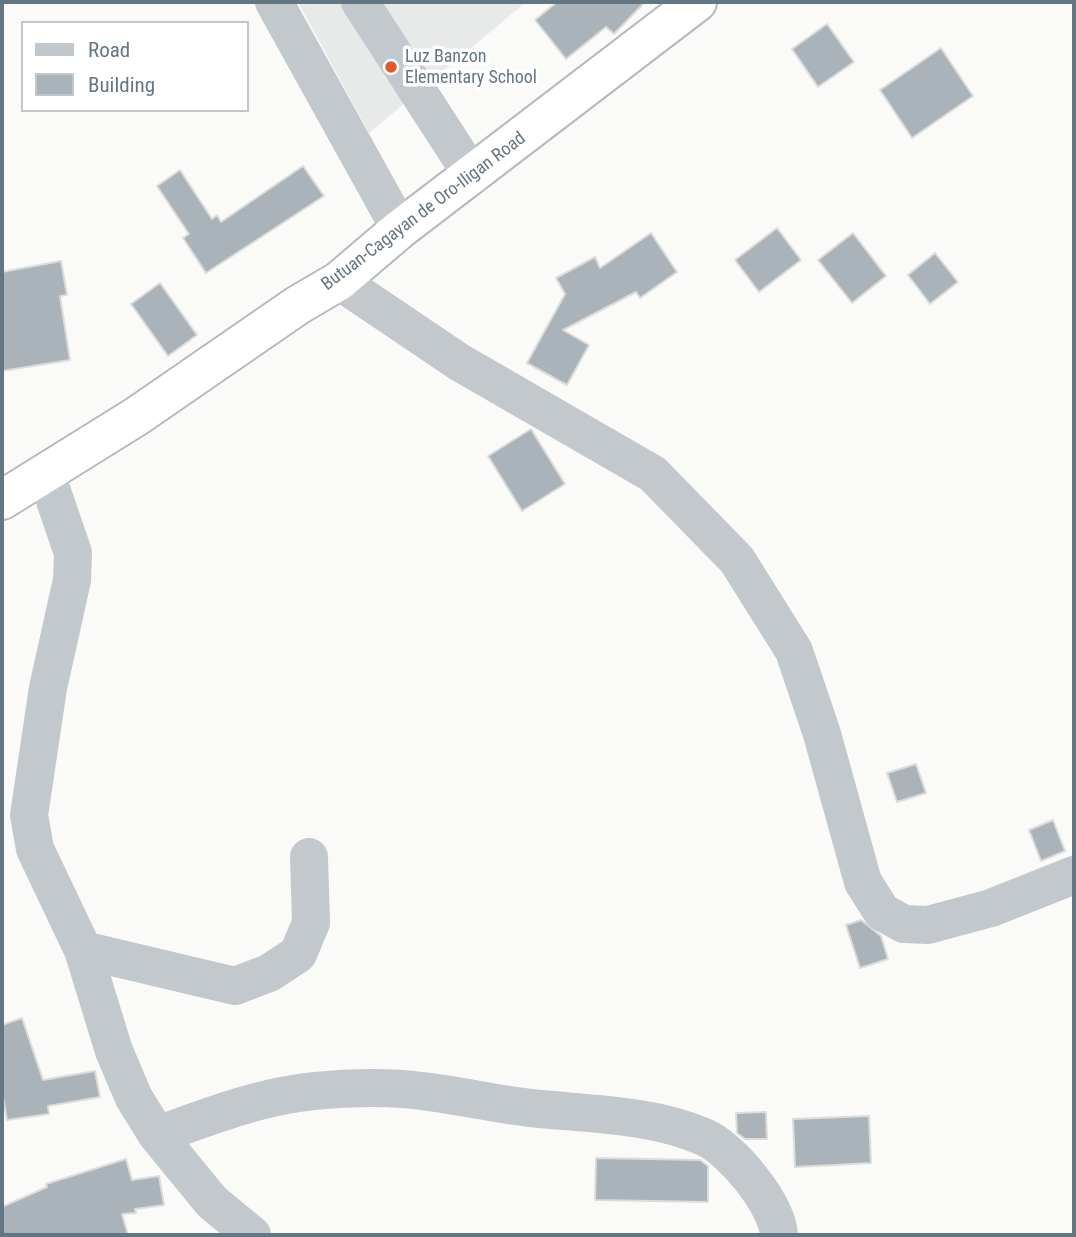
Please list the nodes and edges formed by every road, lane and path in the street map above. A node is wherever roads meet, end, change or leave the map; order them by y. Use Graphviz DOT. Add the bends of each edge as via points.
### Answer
graph roads {
  1 [pos="274,2"];
  2 [pos="360,2"];
  3 [pos="689,4"];
  4 [pos="472,175"];
  5 [pos="400,229"];
  6 [pos="339,281"];
  7 [pos="46,474"];
  8 [pos="2,500"];
  9 [pos="309,857"];
  10 [pos="1074,875"];
  11 [pos="83,950"];
  12 [pos="157,1135"];
  13 [pos="252,1235"];
  14 [pos="779,1235"];
  1 -- 5 [label="street"];
  2 -- 4 [label="street"];
  3 -- 4 [label="highway, Butuan-Cagayan de Oro-Iligan Road"];
  4 -- 5 [label="highway, Butuan-Cagayan de Oro-Iligan Road"];
  5 -- 6 [label="highway, Butuan-Cagayan de Oro-Iligan Road"];
  6 -- 7 [label="highway, Butuan-Cagayan de Oro-Iligan Road"];
  6 -- 10 [label="street" via="459,362 653,474 737,560 794,651 863,882 882,912 904,924 928,925 991,908"];
  7 -- 8 [label="highway, Butuan-Cagayan de Oro-Iligan Road"];
  7 -- 11 [label="street" via="73,553 72,580 48,688 29,815 41,865"];
  9 -- 11 [label="street" via="311,923 298,954 270,974 235,986"];
  11 -- 12 [label="street" via="114,1052"];
  12 -- 13 [label="street" via="212,1202"];
  12 -- 14 [label="street" via="237,1107 313,1092 420,1090 479,1102 616,1117 692,1133 733,1156 766,1204"];
}
